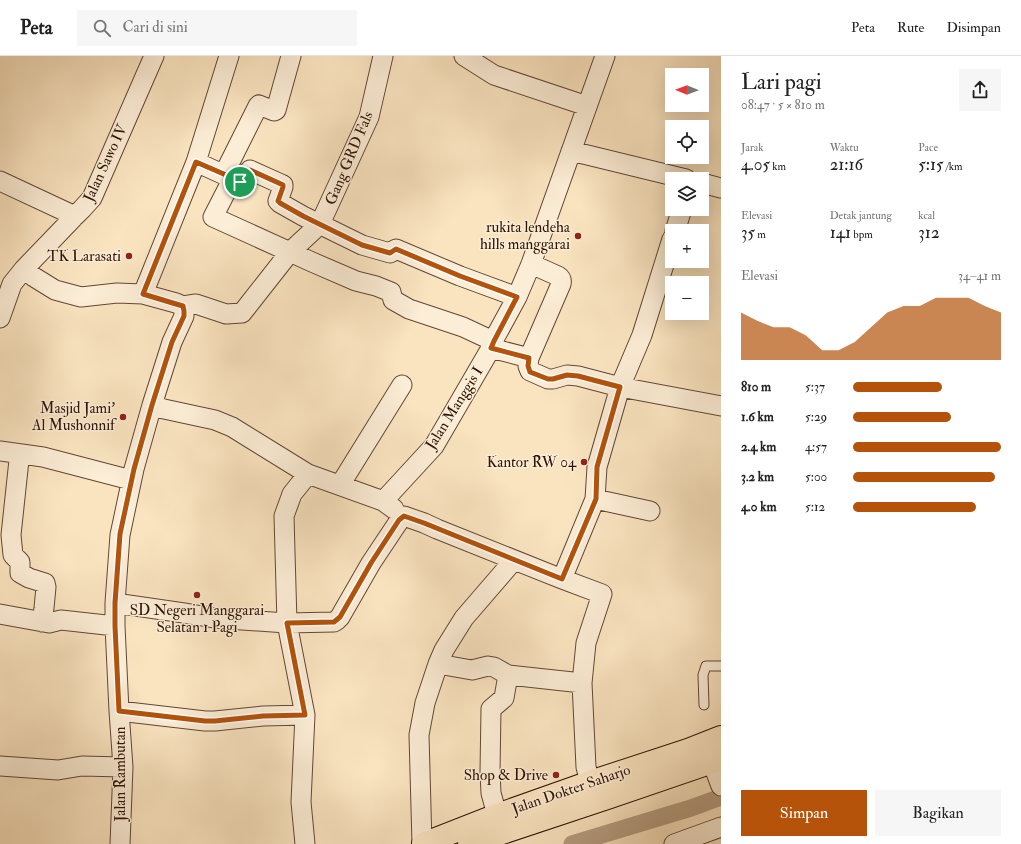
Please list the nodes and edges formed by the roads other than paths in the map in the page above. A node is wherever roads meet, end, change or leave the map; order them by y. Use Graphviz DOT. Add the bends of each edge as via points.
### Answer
graph roads {
  1 [pos="154,56"];
  2 [pos="229,56"];
  3 [pos="291,56"];
  4 [pos="383,56"];
  5 [pos="464,56"];
  6 [pos="605,56"];
  7 [pos="587,106"];
  8 [pos="572,150"];
  9 [pos="196,162"];
  10 [pos="665,174"];
  11 [pos="228,176"];
  12 [pos="0,181"];
  13 [pos="709,185"];
  14 [pos="721,188"];
  15 [pos="74,216"];
  16 [pos="320,224"];
  17 [pos="290,252"];
  18 [pos="665,261"];
  19 [pos="531,264"];
  20 [pos="24,269"];
  21 [pos="143,294"];
  22 [pos="517,297"];
  23 [pos="183,306"];
  24 [pos="0,318"];
  25 [pos="492,345"];
  26 [pos="529,358"];
  27 [pos="402,385"];
  28 [pos="620,387"];
  29 [pos="152,405"];
  30 [pos="721,406"];
  31 [pos="0,451"];
  32 [pos="21,455"];
  33 [pos="308,474"];
  34 [pos="132,480"];
  35 [pos="340,485"];
  36 [pos="596,499"];
  37 [pos="383,501"];
  38 [pos="650,511"];
  39 [pos="404,516"];
  40 [pos="514,560"];
  41 [pos="562,579"];
  42 [pos="115,603"];
  43 [pos="0,614"];
  44 [pos="42,622"];
  45 [pos="287,623"];
  46 [pos="115,626"];
  47 [pos="438,664"];
  48 [pos="721,666"];
  49 [pos="508,675"];
  50 [pos="582,683"];
  51 [pos="704,705"];
  52 [pos="119,711"];
  53 [pos="305,715"];
  54 [pos="721,737"];
  55 [pos="0,766"];
  56 [pos="123,767"];
  57 [pos="718,772"];
  58 [pos="590,782"];
  59 [pos="497,814"];
  60 [pos="721,827"];
  61 [pos="120,844"];
  62 [pos="305,844"];
  63 [pos="422,844"];
  64 [pos="469,844"];
  65 [pos="674,844"];
  1 -- 15 [label="street, Jalan Sawo IV" via="92,198"];
  2 -- 9 [label="street"];
  3 -- 11 [label="street" via="276,110 258,106"];
  4 -- 16 [label="street, Gang GRD Fals" via="369,117"];
  5 -- 7 [label="street" via="494,75"];
  6 -- 7 [label="street, Jalan Manggis I"];
  7 -- 8 [label="street, Jalan Manggis I"];
  8 -- 10 [label="street"];
  8 -- 19 [label="street, Jalan Manggis I"];
  9 -- 11 [label="street"];
  9 -- 21 [label="street"];
  11 -- 16 [label="street" via="241,182 250,170 283,185 278,201"];
  11 -- 17 [label="street" via="213,216"];
  12 -- 15 [label="street"];
  13 -- 14 [label="street"];
  15 -- 20 [label="street, Jalan Sawo IV"];
  16 -- 17 [label="street, Gang GRD Fals"];
  16 -- 22 [label="street" via="362,245 390,253 396,249"];
  17 -- 23 [label="street, Gang GRD Fals" via="242,313 226,314 196,304"];
  17 -- 25 [label="street" via="356,281 391,292 393,300 409,309 463,327"];
  18 -- 28 [label="street" via="642,335"];
  19 -- 22 [label="street, Jalan Manggis I"];
  19 -- 26 [label="street" via="560,277 562,284"];
  20 -- 21 [label="street" via="55,290 81,297 117,293"];
  20 -- 24 [label="street, Jalan Sawo IV" via="12,284"];
  21 -- 23 [label="street"];
  22 -- 25 [label="street, Jalan Manggis I"];
  23 -- 29 [label="street, Jalan Rambutan" via="184,316 172,342"];
  25 -- 26 [label="street"];
  25 -- 37 [label="street, Jalan Manggis I" via="434,446"];
  26 -- 28 [label="street" via="530,372 548,379 567,375 578,376"];
  27 -- 35 [label="street"];
  28 -- 30 [label="street"];
  28 -- 36 [label="street" via="597,467"];
  29 -- 33 [label="street" via="232,426"];
  29 -- 34 [label="street, Jalan Rambutan"];
  31 -- 32 [label="street"];
  32 -- 34 [label="street" via="43,457"];
  32 -- 44 [label="street" via="11,535 13,555 20,562 20,573 45,583"];
  33 -- 35 [label="street"];
  33 -- 45 [label="street" via="292,494 284,516"];
  34 -- 42 [label="street, Jalan Rambutan" via="120,534"];
  35 -- 37 [label="street"];
  36 -- 38 [label="street"];
  36 -- 41 [label="street"];
  37 -- 39 [label="street"];
  39 -- 40 [label="street"];
  39 -- 45 [label="street" via="371,563 337,620"];
  40 -- 41 [label="street"];
  40 -- 47 [label="street" via="464,618"];
  41 -- 50 [label="street" via="602,594 586,643"];
  42 -- 45 [label="street" via="214,618"];
  42 -- 46 [label="street, Jalan Rambutan"];
  43 -- 44 [label="street"];
  44 -- 46 [label="street" via="62,620"];
  45 -- 53 [label="street"];
  46 -- 52 [label="street, Jalan Rambutan"];
  47 -- 49 [label="street" via="472,670 488,666"];
  47 -- 63 [label="street" via="425,703 419,735"];
  48 -- 51 [label="lane" via="706,666 703,675"];
  49 -- 50 [label="street"];
  49 -- 59 [label="street" via="504,698 491,709 491,792"];
  50 -- 58 [label="street" via="586,767"];
  52 -- 53 [label="street" via="205,721"];
  52 -- 56 [label="street, Jalan Rambutan"];
  53 -- 62 [label="street" via="301,802"];
  54 -- 58 [label="main road, Jalan Dokter Saharjo"];
  55 -- 56 [label="street" via="58,770 82,766"];
  56 -- 61 [label="street, Jalan Rambutan"];
  57 -- 64 [label="main road, Jalan Dokter Saharjo" via="595,802"];
  58 -- 59 [label="main road, Jalan Dokter Saharjo"];
  59 -- 63 [label="main road, Jalan Dokter Saharjo"];
  60 -- 65 [label="street"];
}
